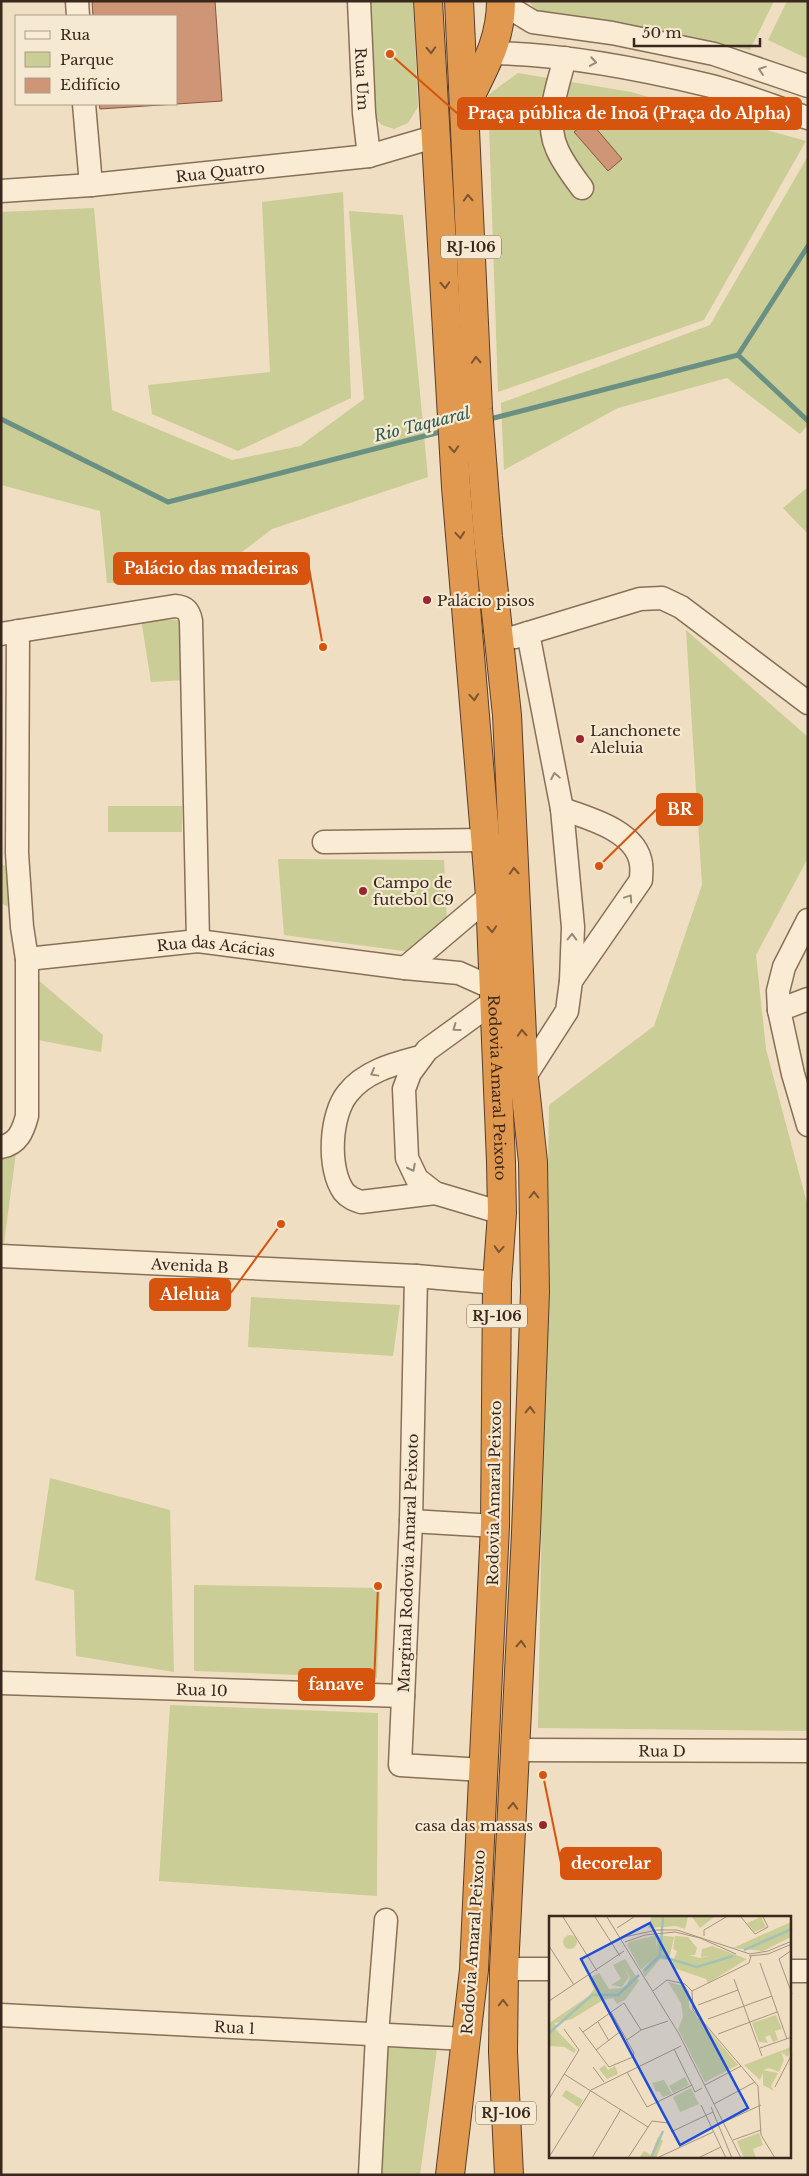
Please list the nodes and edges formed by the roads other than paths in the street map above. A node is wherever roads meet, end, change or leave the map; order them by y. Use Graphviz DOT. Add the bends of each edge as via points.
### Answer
graph roads {
  1 [pos="76,1"];
  2 [pos="359,1"];
  3 [pos="428,1"];
  4 [pos="459,1"];
  5 [pos="502,1"];
  6 [pos="78,15"];
  7 [pos="533,22"];
  8 [pos="492,53"];
  9 [pos="530,54"];
  10 [pos="565,58"];
  11 [pos="808,86"];
  12 [pos="84,105"];
  13 [pos="464,108"];
  14 [pos="808,118"];
  15 [pos="437,136"];
  16 [pos="369,156"];
  17 [pos="91,185"];
  18 [pos="582,188"];
  19 [pos="1,190"];
  20 [pos="465,410"];
  21 [pos="9,632"];
  22 [pos="528,633"];
  23 [pos="499,641"];
  24 [pos="808,703"];
  25 [pos="562,809"];
  26 [pos="486,840"];
  27 [pos="324,842"];
  28 [pos="9,854"];
  29 [pos="490,896"];
  30 [pos="1,909"];
  31 [pos="22,928"];
  32 [pos="804,936"];
  33 [pos="198,941"];
  34 [pos="27,959"];
  35 [pos="405,968"];
  36 [pos="571,981"];
  37 [pos="495,995"];
  38 [pos="808,999"];
  39 [pos="779,1010"];
  40 [pos="420,1057"];
  41 [pos="524,1078"];
  42 [pos="808,1125"];
  43 [pos="8,1144"];
  44 [pos="435,1193"];
  45 [pos="502,1212"];
  46 [pos="1,1256"];
  47 [pos="416,1276"];
  48 [pos="497,1283"];
  49 [pos="411,1521"];
  50 [pos="495,1526"];
  51 [pos="1,1683"];
  52 [pos="403,1696"];
  53 [pos="516,1750"];
  54 [pos="808,1751"];
  55 [pos="483,1770"];
  56 [pos="386,1920"];
  57 [pos="504,1969"];
  58 [pos="549,1969"];
  59 [pos="792,1971"];
  60 [pos="808,1971"];
  61 [pos="1,2016"];
  62 [pos="377,2035"];
  63 [pos="466,2039"];
  64 [pos="503,2052"];
  65 [pos="454,2145"];
  66 [pos="370,2175"];
  67 [pos="450,2175"];
  68 [pos="457,2175"];
  69 [pos="497,2175"];
  70 [pos="509,2175"];
  1 -- 6 [label="street"];
  2 -- 16 [label="street, Rua Um"];
  3 -- 15 [label="highway, Rodovia Amaral Peixoto / RJ-106, one-way"];
  4 -- 13 [label="highway, Rodovia Amaral Peixoto / RJ-106"];
  5 -- 7 [label="street"];
  5 -- 8 [label="highway"];
  7 -- 9 [label="street"];
  11 -- 7 [label="street, one-way" via="714,54 612,33"];
  8 -- 9 [label="street"];
  8 -- 13 [label="highway"];
  9 -- 10 [label="street"];
  10 -- 14 [label="street, one-way" via="708,85"];
  10 -- 18 [label="street" via="554,101 552,133 556,147"];
  12 -- 17 [label="street"];
  20 -- 13 [label="highway, Rodovia Amaral Peixoto / RJ-106, one-way"];
  15 -- 16 [label="street, Rua Quatro"];
  15 -- 20 [label="highway, Rodovia Amaral Peixoto / RJ-106, one-way"];
  16 -- 17 [label="street, Rua Quatro"];
  17 -- 19 [label="street, Rua Quatro"];
  20 -- 23 [label="highway, Rodovia Amaral Peixoto / RJ-106" via="483,483"];
  20 -- 26 [label="highway, Rodovia Amaral Peixoto / RJ-106, one-way" via="456,487"];
  21 -- 28 [label="street"];
  21 -- 33 [label="street" via="175,606 187,610 191,621"];
  22 -- 23 [label="street"];
  22 -- 24 [label="street" via="640,599 662,598 681,607"];
  25 -- 22 [label="street, one-way"];
  41 -- 23 [label="highway, Rodovia Amaral Peixoto / RJ-106, one-way" via="507,715"];
  36 -- 25 [label="street, one-way" via="572,927"];
  36 -- 25 [label="street, one-way" via="641,880 641,863 632,844 605,824"];
  26 -- 27 [label="street"];
  26 -- 29 [label="highway, Rodovia Amaral Peixoto / RJ-106"];
  28 -- 31 [label="street"];
  29 -- 35 [label="street"];
  29 -- 37 [label="highway, Rodovia Amaral Peixoto / RJ-106, one-way"];
  30 -- 31 [label="street"];
  31 -- 34 [label="street"];
  32 -- 39 [label="street" via="784,967 778,991"];
  33 -- 34 [label="street, Rua das Acácias"];
  33 -- 35 [label="street, Rua das Acácias"];
  34 -- 43 [label="street" via="27,1116 23,1130"];
  35 -- 37 [label="street, Rua das Acácias" via="459,973"];
  36 -- 41 [label="street" via="566,1011"];
  37 -- 40 [label="street, one-way"];
  37 -- 45 [label="highway, Rodovia Amaral Peixoto / RJ-106"];
  38 -- 39 [label="street"];
  39 -- 42 [label="street"];
  40 -- 44 [label="street, one-way" via="404,1089 407,1158 417,1179"];
  40 -- 44 [label="street, one-way" via="384,1067 348,1092 340,1105 333,1134 336,1171 344,1192 361,1202"];
  53 -- 41 [label="highway, Rodovia Amaral Peixoto / RJ-106, one-way" via="534,1292 534,1162"];
  44 -- 45 [label="street"];
  45 -- 48 [label="highway, Rodovia Amaral Peixoto / RJ-106, one-way"];
  46 -- 47 [label="street, Avenida B"];
  47 -- 48 [label="street, Avenida B"];
  47 -- 49 [label="street, Marginal Rodovia Amaral Peixoto"];
  48 -- 50 [label="highway, Rodovia Amaral Peixoto / RJ-106"];
  49 -- 50 [label="street"];
  49 -- 52 [label="street, Marginal Rodovia Amaral Peixoto"];
  50 -- 55 [label="highway, Rodovia Amaral Peixoto / RJ-106"];
  51 -- 52 [label="street, Rua 10"];
  52 -- 55 [label="street, Marginal Rodovia Amaral Peixoto" via="400,1765"];
  53 -- 54 [label="street, Rua D"];
  57 -- 53 [label="highway, Rodovia Amaral Peixoto / RJ-106, one-way"];
  55 -- 63 [label="highway, Rodovia Amaral Peixoto / RJ-106" via="474,1970"];
  56 -- 62 [label="street"];
  57 -- 58 [label="street"];
  64 -- 57 [label="highway, Rodovia Amaral Peixoto / RJ-106, one-way"];
  59 -- 60 [label="street"];
  61 -- 62 [label="street, Rua 1"];
  62 -- 63 [label="street, Rua 1"];
  62 -- 66 [label="street"];
  63 -- 65 [label="highway, Rodovia Amaral Peixoto / RJ-106"];
  64 -- 69 [label="highway" via="494,2091"];
  64 -- 70 [label="highway, Rodovia Amaral Peixoto / RJ-106"];
  65 -- 67 [label="highway, Rodovia Amaral Peixoto / RJ-106"];
  65 -- 68 [label="highway"];
}
